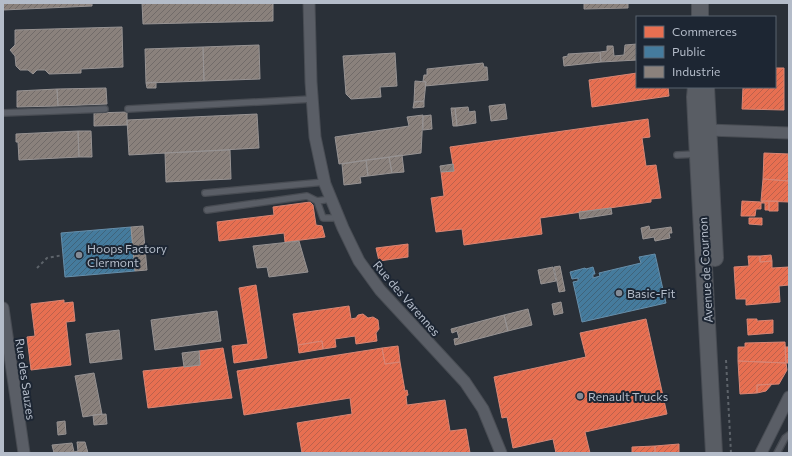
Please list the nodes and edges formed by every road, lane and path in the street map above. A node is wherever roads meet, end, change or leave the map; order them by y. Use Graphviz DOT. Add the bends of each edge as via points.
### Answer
graph roads {
  1 [pos="309,3"];
  2 [pos="695,3"];
  3 [pos="700,3"];
  4 [pos="705,3"];
  5 [pos="694,16"];
  6 [pos="700,16"];
  7 [pos="705,16"];
  8 [pos="698,89"];
  9 [pos="312,99"];
  10 [pos="105,109"];
  11 [pos="128,109"];
  12 [pos="3,113"];
  13 [pos="789,133"];
  14 [pos="702,134"];
  15 [pos="698,154"];
  16 [pos="677,155"];
  17 [pos="324,182"];
  18 [pos="205,193"];
  19 [pos="331,200"];
  20 [pos="712,200"];
  21 [pos="317,201"];
  22 [pos="206,210"];
  23 [pos="339,218"];
  24 [pos="63,255"];
  25 [pos="37,268"];
  26 [pos="3,308"];
  27 [pos="6,343"];
  28 [pos="726,360"];
  29 [pos="789,397"];
  30 [pos="789,435"];
  31 [pos="24,453"];
  32 [pos="501,453"];
  33 [pos="714,453"];
  34 [pos="725,453"];
  35 [pos="731,453"];
  36 [pos="761,453"];
  37 [pos="777,453"];
  1 -- 9 [label="street, Rue des Varennes"];
  2 -- 5 [label="lane"];
  3 -- 6 [label="main road"];
  4 -- 7 [label="main road"];
  8 -- 14 [label="main road, Avenue de Cournon"];
  9 -- 11 [label="lane"];
  9 -- 17 [label="street, Rue des Varennes" via="315,136"];
  10 -- 12 [label="lane"];
  13 -- 14 [label="street"];
  14 -- 15 [label="main road, Avenue de Cournon"];
  14 -- 20 [label="main road, Avenue de Cournon"];
  15 -- 16 [label="lane"];
  15 -- 20 [label="lane" via="704,160 707,194"];
  15 -- 33 [label="main road, Avenue de Cournon"];
  17 -- 18 [label="lane"];
  17 -- 19 [label="street, Rue des Varennes"];
  19 -- 21 [label="lane"];
  19 -- 23 [label="street, Rue des Varennes"];
  20 -- 34 [label="main road, Avenue de Cournon"];
  21 -- 22 [label="lane" via="307,196"];
  21 -- 23 [label="lane" via="323,218"];
  23 -- 32 [label="street, Rue des Varennes" via="359,261 380,290 465,382 483,409"];
  24 -- 25 [label="path" via="47,258"];
  26 -- 27 [label="street, Rue des Sauzes"];
  27 -- 31 [label="street, Rue des Sauzes"];
  28 -- 35 [label="path"];
  29 -- 36 [label="street"];
  30 -- 37 [label="lane"];
}
